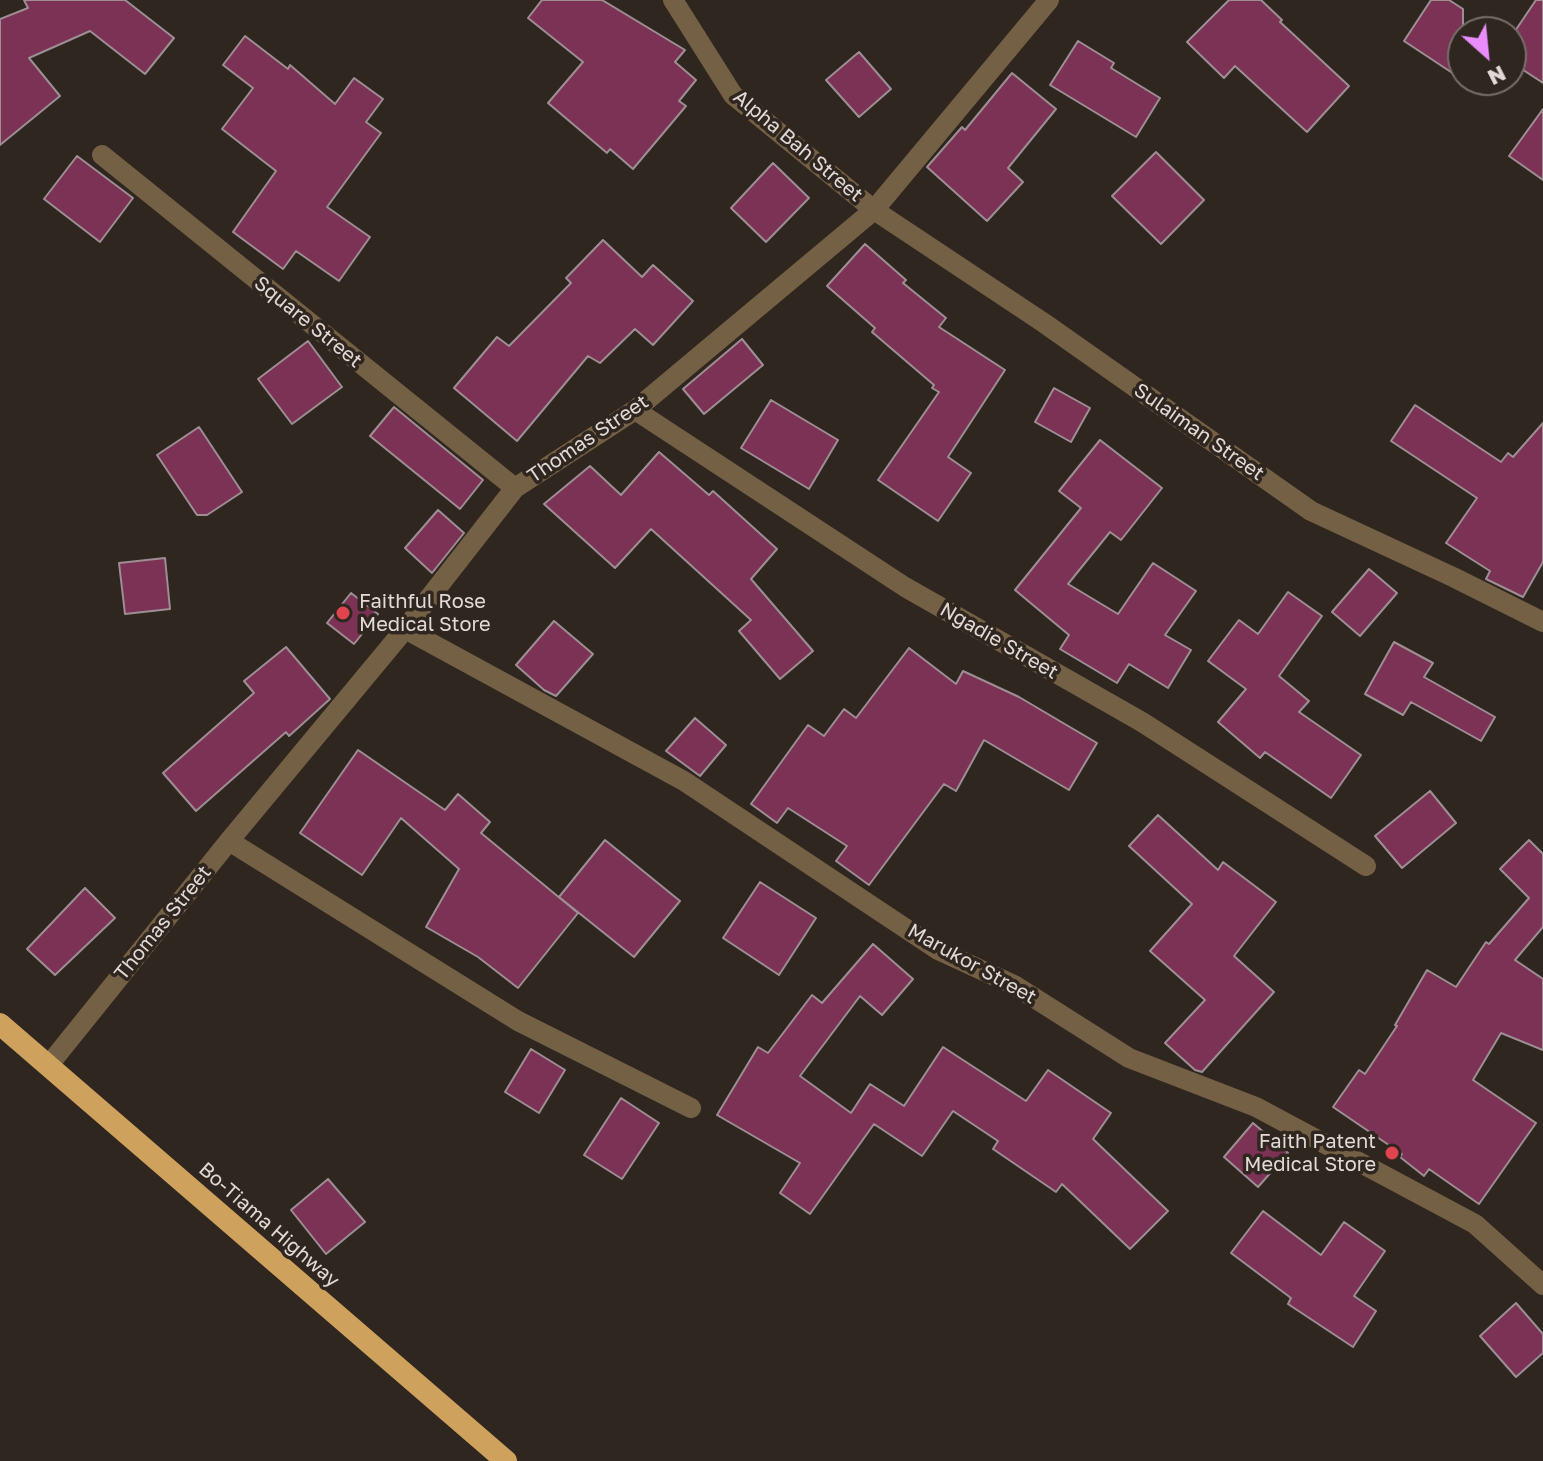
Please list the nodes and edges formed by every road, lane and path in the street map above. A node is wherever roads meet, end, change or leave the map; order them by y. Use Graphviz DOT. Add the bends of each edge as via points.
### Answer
graph roads {
  1 [pos="673,0"];
  2 [pos="1049,0"];
  3 [pos="102,155"];
  4 [pos="874,210"];
  5 [pos="635,410"];
  6 [pos="515,488"];
  7 [pos="1543,622"];
  8 [pos="405,629"];
  9 [pos="229,841"];
  10 [pos="1366,866"];
  11 [pos="0,1024"];
  12 [pos="48,1066"];
  13 [pos="691,1108"];
  14 [pos="1543,1285"];
  15 [pos="506,1461"];
  1 -- 4 [label="street, Alpha Bah Street" via="733,95"];
  2 -- 4 [label="street, Thomas Street"];
  3 -- 6 [label="street, Square Street"];
  4 -- 5 [label="street, Thomas Street"];
  4 -- 7 [label="street, Sulaiman Street" via="1311,511"];
  5 -- 6 [label="street, Thomas Street"];
  5 -- 10 [label="street, Ngadie Street" via="905,587 1142,722"];
  6 -- 8 [label="street, Thomas Street"];
  8 -- 9 [label="street, Thomas Street"];
  8 -- 14 [label="street, Marukor Street" via="684,781 938,950 1014,985 1129,1058 1256,1107 1475,1224"];
  9 -- 12 [label="street, Thomas Street"];
  9 -- 13 [label="street" via="518,1021"];
  11 -- 12 [label="highway, Bo-Tiama Highway"];
  12 -- 15 [label="highway, Bo-Tiama Highway"];
}
